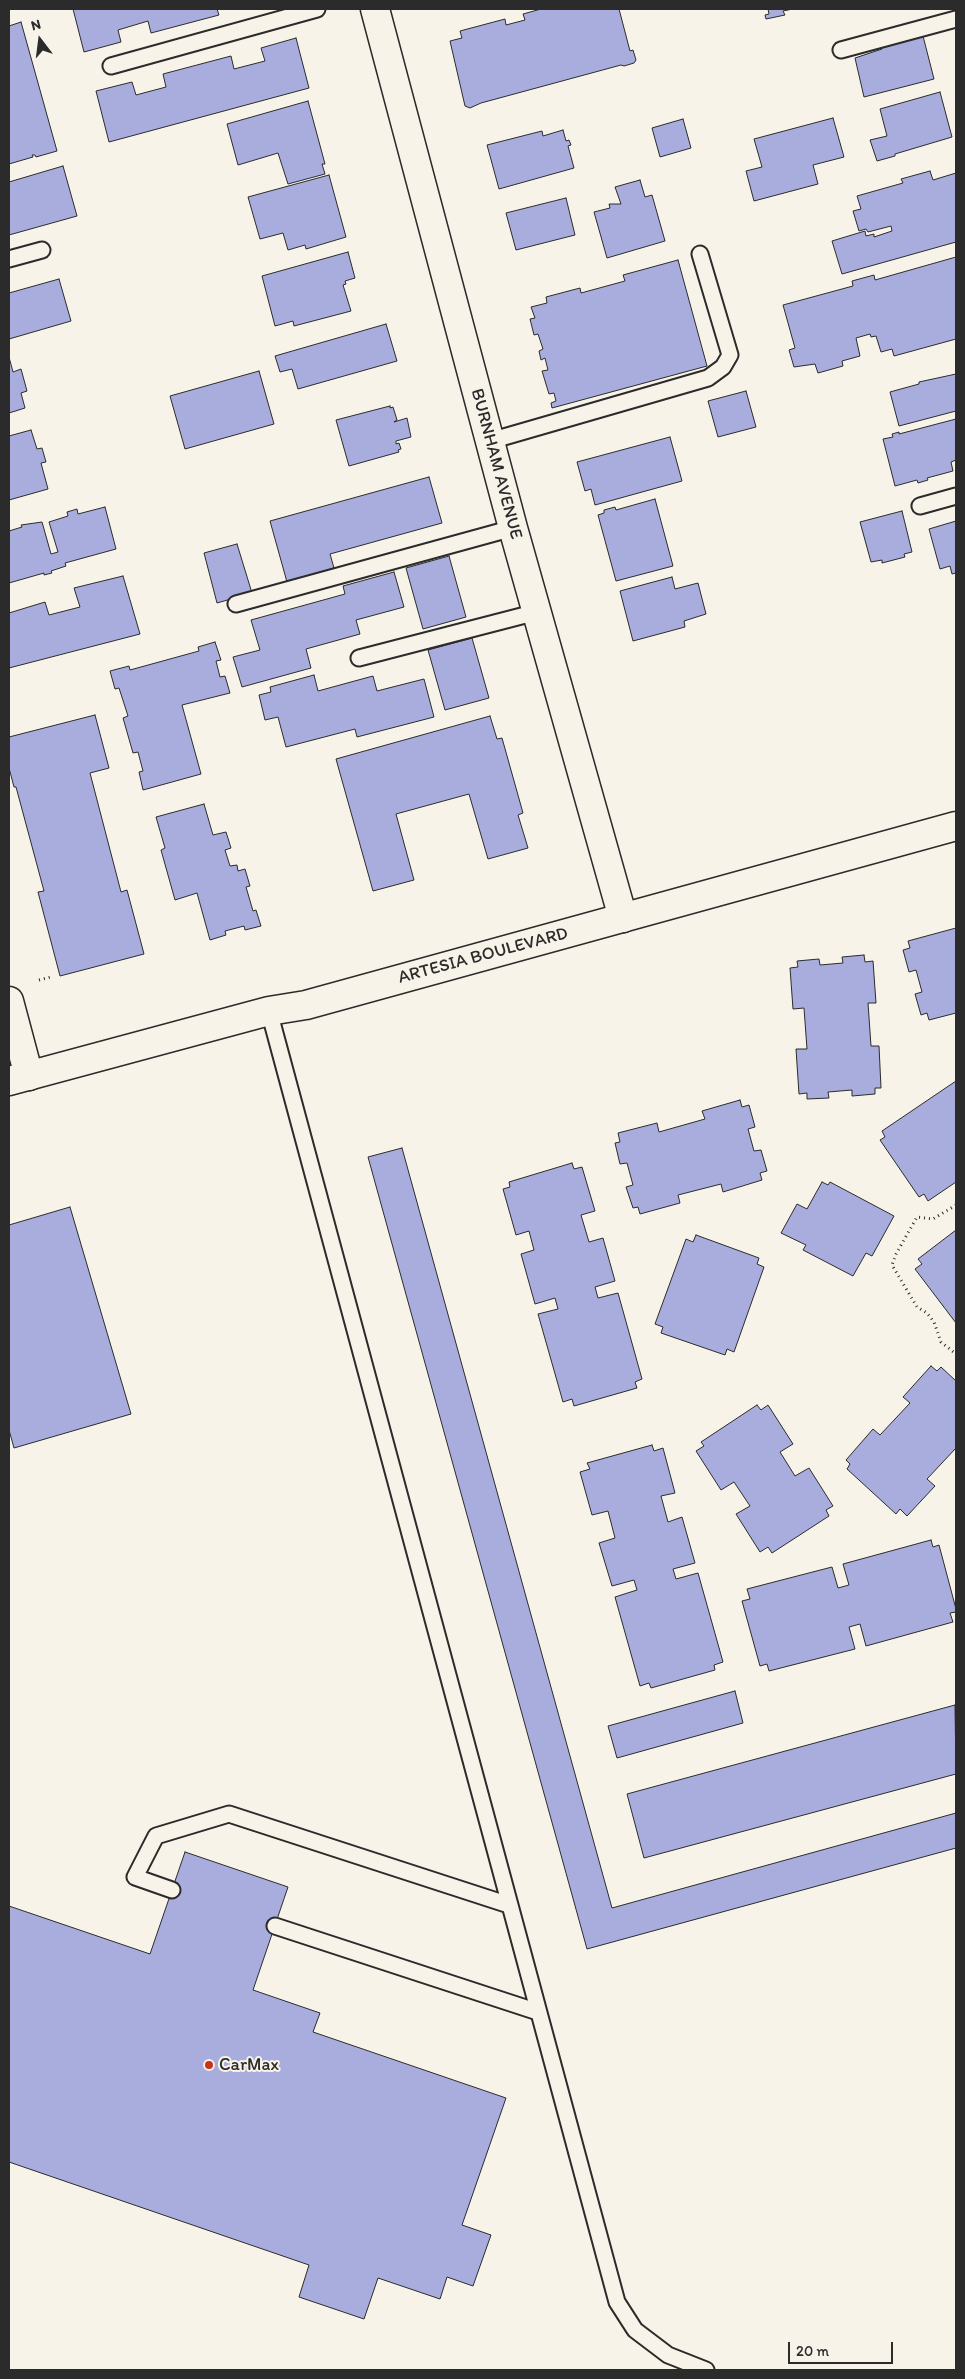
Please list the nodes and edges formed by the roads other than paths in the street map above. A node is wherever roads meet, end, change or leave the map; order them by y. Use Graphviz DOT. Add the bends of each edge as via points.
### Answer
graph roads {
  1 [pos="317,9"];
  2 [pos="375,9"];
  3 [pos="956,19"];
  4 [pos="841,50"];
  5 [pos="111,66"];
  6 [pos="42,250"];
  7 [pos="700,254"];
  8 [pos="9,259"];
  9 [pos="490,441"];
  10 [pos="956,496"];
  11 [pos="920,506"];
  12 [pos="513,528"];
  13 [pos="236,604"];
  14 [pos="537,612"];
  15 [pos="359,658"];
  16 [pos="956,826"];
  17 [pos="623,918"];
  18 [pos="9,1001"];
  19 [pos="269,1011"];
  20 [pos="19,1078"];
  21 [pos="172,1890"];
  22 [pos="509,1905"];
  23 [pos="275,1926"];
  24 [pos="538,2012"];
  25 [pos="706,2370"];
  1 -- 5 [label="lane"];
  2 -- 9 [label="street, BURNHAM AVENUE"];
  3 -- 4 [label="lane"];
  6 -- 8 [label="lane"];
  7 -- 9 [label="lane" via="730,355 723,367 708,378"];
  9 -- 12 [label="street, BURNHAM AVENUE"];
  10 -- 11 [label="lane"];
  12 -- 13 [label="lane"];
  12 -- 14 [label="street, BURNHAM AVENUE"];
  14 -- 15 [label="lane"];
  14 -- 17 [label="street, BURNHAM AVENUE"];
  16 -- 17 [label="street, ARTESIA BOULEVARD"];
  17 -- 19 [label="street, ARTESIA BOULEVARD" via="306,1005"];
  18 -- 20 [label="street"];
  19 -- 20 [label="street, ARTESIA BOULEVARD"];
  19 -- 22 [label="lane"];
  21 -- 22 [label="lane" via="135,1877 156,1836 229,1814"];
  22 -- 24 [label="lane"];
  23 -- 24 [label="lane"];
  24 -- 25 [label="lane" via="617,2302 634,2330 668,2355"];
}
